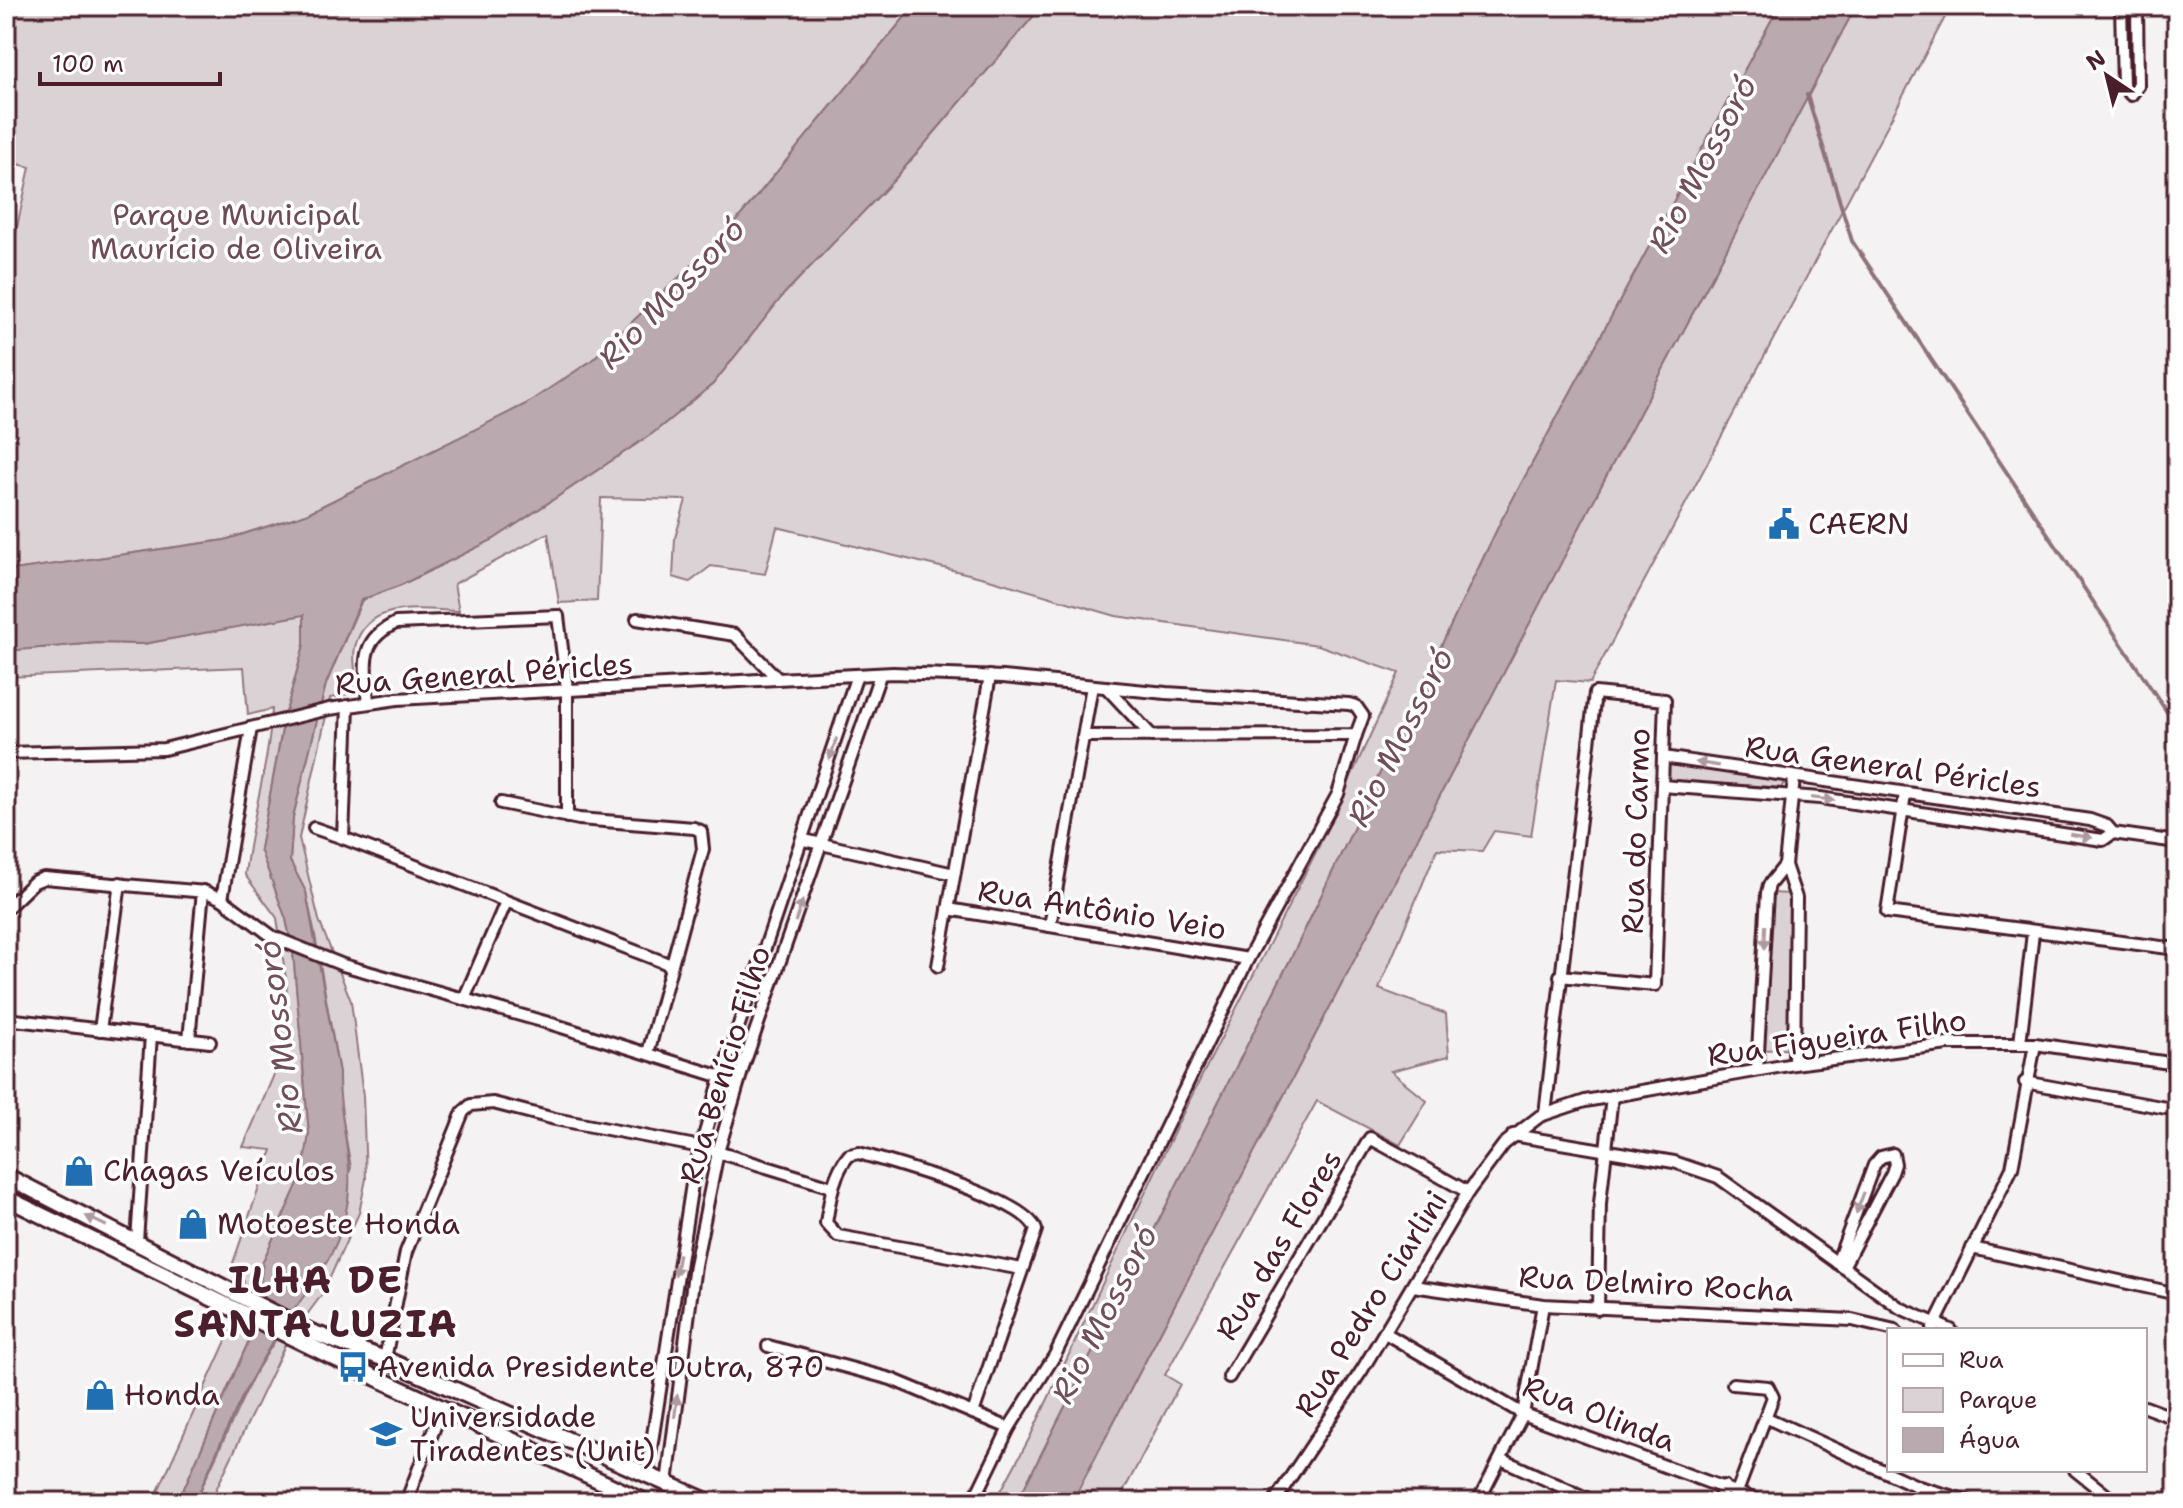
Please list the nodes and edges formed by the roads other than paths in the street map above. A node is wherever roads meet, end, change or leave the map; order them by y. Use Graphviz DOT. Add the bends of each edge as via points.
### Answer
graph roads {
  1 [pos="2121,6"];
  2 [pos="2137,6"];
  3 [pos="637,619"];
  4 [pos="857,675"];
  5 [pos="880,675"];
  6 [pos="990,676"];
  7 [pos="778,679"];
  8 [pos="1092,686"];
  9 [pos="1106,687"];
  10 [pos="567,689"];
  11 [pos="368,703"];
  12 [pos="348,706"];
  13 [pos="251,728"];
  14 [pos="1356,735"];
  15 [pos="1085,736"];
  16 [pos="1152,736"];
  17 [pos="6,753"];
  18 [pos="1663,757"];
  19 [pos="1794,778"];
  20 [pos="1662,786"];
  21 [pos="1905,794"];
  22 [pos="1793,796"];
  23 [pos="501,803"];
  24 [pos="1904,810"];
  25 [pos="567,817"];
  26 [pos="314,828"];
  27 [pos="2113,833"];
  28 [pos="343,838"];
  29 [pos="804,840"];
  30 [pos="2177,842"];
  31 [pos="822,843"];
  32 [pos="1785,865"];
  33 [pos="954,874"];
  34 [pos="120,883"];
  35 [pos="203,891"];
  36 [pos="222,899"];
  37 [pos="506,902"];
  38 [pos="6,909"];
  39 [pos="948,909"];
  40 [pos="1050,926"];
  41 [pos="2033,933"];
  42 [pos="2177,949"];
  43 [pos="1248,959"];
  44 [pos="671,965"];
  45 [pos="938,966"];
  46 [pos="1560,976"];
  47 [pos="464,999"];
  48 [pos="6,1019"];
  49 [pos="100,1030"];
  50 [pos="151,1035"];
  51 [pos="189,1040"];
  52 [pos="210,1042"];
  53 [pos="2020,1043"];
  54 [pos="2035,1044"];
  55 [pos="648,1053"];
  56 [pos="1794,1064"];
  57 [pos="2177,1064"];
  58 [pos="1757,1070"];
  59 [pos="721,1078"];
  60 [pos="738,1082"];
  61 [pos="2025,1082"];
  62 [pos="1612,1096"];
  63 [pos="2177,1110"];
  64 [pos="1545,1114"];
  65 [pos="1513,1135"];
  66 [pos="701,1147"];
  67 [pos="1607,1151"];
  68 [pos="718,1152"];
  69 [pos="6,1176"];
  70 [pos="832,1187"];
  71 [pos="1468,1192"];
  72 [pos="43,1194"];
  73 [pos="6,1198"];
  74 [pos="34,1211"];
  75 [pos="682,1239"];
  76 [pos="137,1241"];
  77 [pos="699,1242"];
  78 [pos="1972,1248"];
  79 [pos="1840,1265"];
  80 [pos="1022,1269"];
  81 [pos="1413,1286"];
  82 [pos="2177,1294"];
  83 [pos="236,1302"];
  84 [pos="1543,1305"];
  85 [pos="1598,1309"];
  86 [pos="1933,1327"];
  87 [pos="1887,1328"];
  88 [pos="1385,1333"];
  89 [pos="308,1336"];
  90 [pos="768,1346"];
  91 [pos="385,1359"];
  92 [pos="662,1374"];
  93 [pos="680,1376"];
  94 [pos="1229,1377"];
  95 [pos="1733,1384"];
  96 [pos="442,1408"];
  97 [pos="2147,1408"];
  98 [pos="973,1413"];
  99 [pos="1523,1414"];
  100 [pos="1767,1418"];
  101 [pos="2177,1419"];
  102 [pos="1009,1428"];
  103 [pos="546,1430"];
  104 [pos="536,1450"];
  105 [pos="1501,1459"];
  106 [pos="2078,1472"];
  107 [pos="647,1474"];
  108 [pos="667,1483"];
  109 [pos="1724,1486"];
  110 [pos="1737,1492"];
  111 [pos="406,1502"];
  112 [pos="645,1502"];
  113 [pos="709,1502"];
  114 [pos="973,1502"];
  115 [pos="1274,1502"];
  116 [pos="1478,1502"];
  117 [pos="1595,1502"];
  118 [pos="1718,1502"];
  119 [pos="1762,1502"];
  120 [pos="1971,1502"];
  121 [pos="2115,1502"];
  1 -- 2 [label="street" via="2123,86 2131,95 2138,86"];
  3 -- 7 [label="street, Rua General Péricles" via="735,635"];
  4 -- 5 [label="street, Rua General Péricles"];
  4 -- 7 [label="street, Rua General Péricles"];
  4 -- 29 [label="street, Rua Benício Filho, one-way"];
  5 -- 6 [label="street, Rua General Péricles"];
  5 -- 31 [label="street, Rua Benício Filho"];
  6 -- 8 [label="street, Rua General Péricles"];
  6 -- 33 [label="street"];
  7 -- 10 [label="street, Rua General Péricles"];
  8 -- 9 [label="street, Rua General Péricles"];
  8 -- 15 [label="street"];
  9 -- 14 [label="street, Rua General Péricles" via="1349,704 1362,712"];
  9 -- 16 [label="street"];
  10 -- 11 [label="street, Rua General Péricles"];
  10 -- 11 [label="street" via="558,616 396,623 366,648"];
  10 -- 25 [label="street"];
  11 -- 12 [label="street, Rua General Péricles"];
  12 -- 13 [label="street, Rua General Péricles"];
  12 -- 28 [label="street"];
  13 -- 17 [label="street, Rua General Péricles" via="143,751"];
  13 -- 36 [label="street"];
  14 -- 16 [label="street"];
  14 -- 43 [label="street" via="1338,794"];
  15 -- 16 [label="street"];
  15 -- 40 [label="street"];
  19 -- 18 [label="street, Rua General Péricles, one-way"];
  18 -- 20 [label="street, Rua do Carmo"];
  18 -- 46 [label="street, Rua do Carmo" via="1665,700 1595,693"];
  19 -- 21 [label="street, Rua General Péricles"];
  19 -- 22 [label="street"];
  20 -- 22 [label="street, Rua General Péricles"];
  20 -- 46 [label="street, Rua do Carmo" via="1655,985"];
  21 -- 24 [label="street"];
  21 -- 27 [label="street, Rua General Péricles" via="2090,820"];
  22 -- 24 [label="street, Rua General Péricles, one-way"];
  22 -- 32 [label="street"];
  23 -- 25 [label="street"];
  24 -- 27 [label="street, Rua General Péricles, one-way" via="2103,840"];
  24 -- 41 [label="street" via="1887,912"];
  25 -- 44 [label="street" via="701,831 703,849"];
  26 -- 28 [label="street"];
  27 -- 30 [label="street, Rua General Péricles"];
  28 -- 37 [label="street"];
  29 -- 31 [label="street, Rua Antônio Veio"];
  29 -- 59 [label="street, Rua Benício Filho"];
  31 -- 33 [label="street, Rua Antônio Veio"];
  60 -- 31 [label="street, Rua Benício Filho, one-way"];
  32 -- 56 [label="street" via="1796,898"];
  32 -- 58 [label="street, one-way" via="1767,893"];
  33 -- 39 [label="street"];
  34 -- 35 [label="street"];
  34 -- 38 [label="street" via="57,877 34,882"];
  34 -- 49 [label="street"];
  35 -- 36 [label="street"];
  35 -- 51 [label="street"];
  36 -- 47 [label="street" via="273,937 343,965"];
  37 -- 44 [label="street"];
  37 -- 47 [label="street"];
  39 -- 40 [label="street, Rua Antônio Veio"];
  39 -- 45 [label="street"];
  40 -- 43 [label="street, Rua Antônio Veio"];
  41 -- 42 [label="street"];
  41 -- 53 [label="street"];
  43 -- 102 [label="street" via="1055,1355"];
  44 -- 55 [label="street"];
  46 -- 64 [label="street, Rua do Carmo"];
  47 -- 55 [label="street"];
  48 -- 49 [label="street"];
  49 -- 50 [label="street"];
  50 -- 51 [label="street"];
  50 -- 76 [label="street"];
  51 -- 52 [label="street"];
  53 -- 54 [label="street, Rua Figueira Filho"];
  53 -- 56 [label="street, Rua Figueira Filho" via="1908,1048"];
  54 -- 57 [label="street, Rua Figueira Filho"];
  54 -- 61 [label="street"];
  55 -- 59 [label="street"];
  56 -- 58 [label="street, Rua Figueira Filho"];
  58 -- 62 [label="street, Rua Figueira Filho"];
  59 -- 60 [label="street"];
  59 -- 66 [label="street, Rua Benício Filho"];
  60 -- 68 [label="street, Rua Benício Filho"];
  61 -- 63 [label="street"];
  61 -- 78 [label="street" via="2012,1168"];
  62 -- 64 [label="street, Rua Figueira Filho"];
  62 -- 67 [label="street"];
  64 -- 65 [label="street, Rua Figueira Filho"];
  65 -- 67 [label="street"];
  65 -- 71 [label="street, Rua Pedro Ciarlini"];
  66 -- 68 [label="street"];
  66 -- 75 [label="street, Rua Benício Filho"];
  66 -- 91 [label="street" via="493,1103 471,1105 463,1112 406,1252"];
  67 -- 79 [label="street" via="1674,1162 1718,1177"];
  67 -- 85 [label="street" via="1600,1203"];
  68 -- 70 [label="street"];
  68 -- 77 [label="street, Rua Benício Filho"];
  69 -- 72 [label="main road"];
  70 -- 80 [label="street" via="826,1223 832,1233"];
  70 -- 80 [label="street" via="845,1160 859,1153 946,1179 1023,1214 1035,1226"];
  71 -- 81 [label="street, Rua Pedro Ciarlini"];
  71 -- 94 [label="street, Rua das Flores" via="1370,1138"];
  72 -- 74 [label="main road"];
  76 -- 72 [label="main road, one-way"];
  73 -- 74 [label="main road"];
  74 -- 83 [label="main road"];
  75 -- 77 [label="street"];
  75 -- 92 [label="street, Rua Benício Filho, one-way"];
  76 -- 83 [label="main road"];
  77 -- 93 [label="street, Rua Benício Filho"];
  78 -- 82 [label="street"];
  78 -- 86 [label="street"];
  79 -- 79 [label="street, one-way" via="1892,1173 1893,1154 1874,1165"];
  79 -- 86 [label="street"];
  80 -- 98 [label="street"];
  81 -- 84 [label="street, Rua Delmiro Rocha"];
  81 -- 88 [label="street, Rua Pedro Ciarlini"];
  83 -- 89 [label="main road"];
  84 -- 85 [label="street, Rua Delmiro Rocha"];
  84 -- 99 [label="street"];
  85 -- 87 [label="street, Rua Delmiro Rocha" via="1852,1320"];
  88 -- 99 [label="street, Rua Olinda"];
  88 -- 115 [label="street, Rua Pedro Ciarlini"];
  89 -- 91 [label="main road"];
  89 -- 96 [label="main road"];
  90 -- 98 [label="street" via="891,1379"];
  91 -- 103 [label="main road"];
  92 -- 93 [label="street"];
  92 -- 107 [label="street, Rua Benício Filho"];
  108 -- 93 [label="street, Rua Benício Filho, one-way"];
  95 -- 100 [label="street" via="1768,1387 1773,1397"];
  96 -- 104 [label="main road"];
  96 -- 111 [label="street"];
  97 -- 101 [label="street"];
  98 -- 102 [label="street"];
  99 -- 105 [label="street"];
  99 -- 109 [label="street, Rua Olinda"];
  100 -- 110 [label="street"];
  100 -- 120 [label="street" via="1919,1487"];
  102 -- 114 [label="street"];
  103 -- 104 [label="main road"];
  103 -- 107 [label="main road"];
  104 -- 112 [label="main road"];
  105 -- 116 [label="street"];
  105 -- 117 [label="street"];
  106 -- 121 [label="street"];
  107 -- 108 [label="main road"];
  108 -- 113 [label="main road"];
  109 -- 110 [label="street, Rua Olinda"];
  109 -- 118 [label="street"];
  110 -- 119 [label="street, Rua Olinda"];
}
